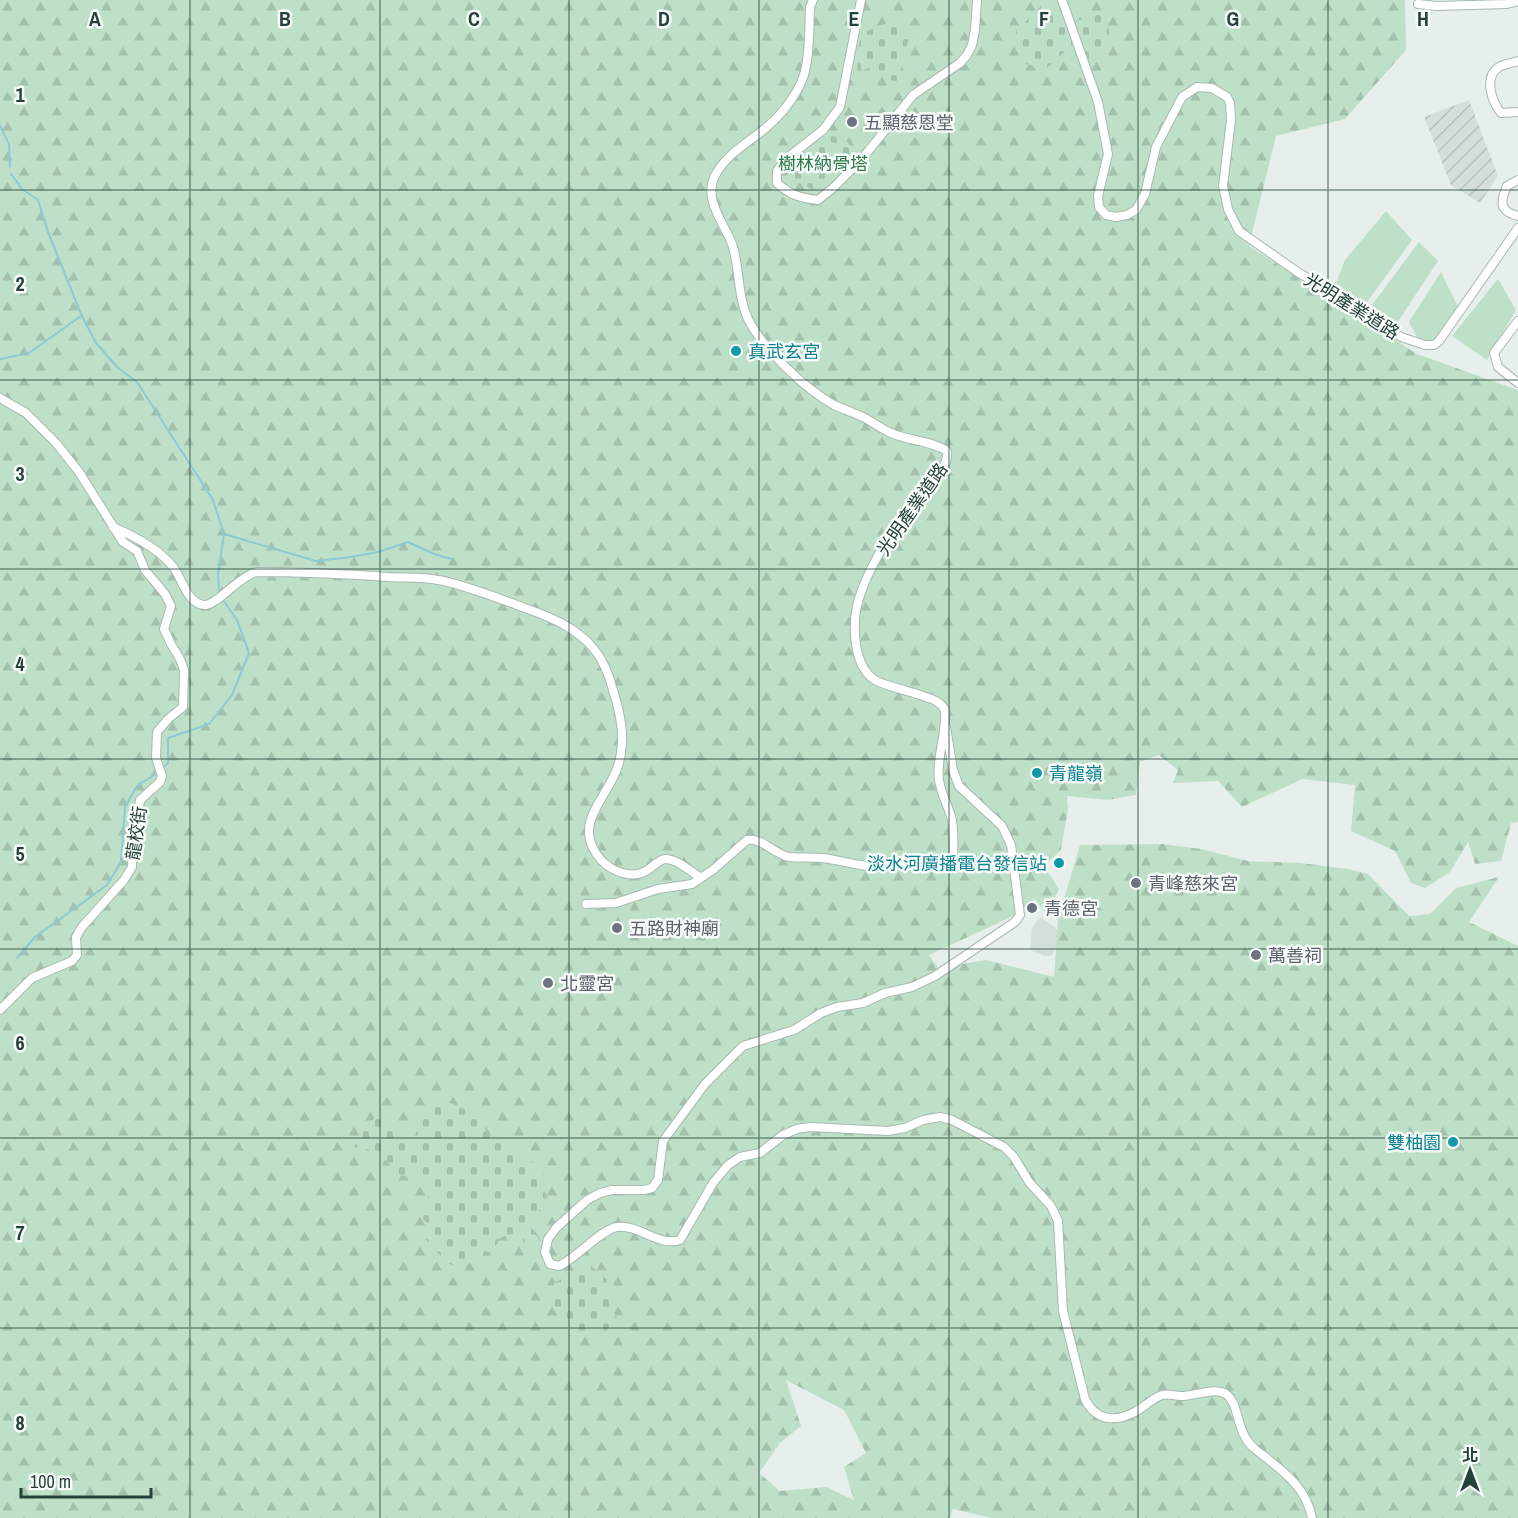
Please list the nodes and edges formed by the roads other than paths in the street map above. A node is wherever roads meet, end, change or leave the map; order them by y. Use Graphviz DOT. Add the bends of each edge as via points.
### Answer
graph roads {
  1 [pos="813,0"];
  2 [pos="861,0"];
  3 [pos="977,0"];
  4 [pos="1062,0"];
  5 [pos="1518,1"];
  6 [pos="1418,4"];
  7 [pos="1518,61"];
  8 [pos="1518,112"];
  9 [pos="1518,180"];
  10 [pos="1518,216"];
  11 [pos="1518,228"];
  12 [pos="1518,321"];
  13 [pos="1518,383"];
  14 [pos="0,398"];
  15 [pos="113,527"];
  16 [pos="946,727"];
  17 [pos="701,878"];
  18 [pos="586,904"];
  19 [pos="0,1010"];
  20 [pos="1312,1518"];
  1 -- 16 [label="street, 光明產業道路" via="806,68 800,84 769,126 716,173 712,201 732,244 747,316 768,347 805,386 834,404 891,433 937,444 947,451 946,463 891,532 868,574 855,612 855,640 865,669 875,681 942,704"];
  2 -- 3 [label="street" via="840,107 826,128 777,171 777,183 799,198 818,200 833,188 862,159 913,95 960,63 972,45"];
  4 -- 11 [label="street, 光明產業道路" via="1098,102 1108,154 1098,196 1099,207 1106,215 1116,217 1136,210 1145,194 1156,147 1182,97 1204,87 1227,97 1230,103 1223,186 1239,231 1401,337 1425,345 1440,341"];
  5 -- 6 [label="street"];
  7 -- 8 [label="street" via="1493,72 1490,85 1501,113"];
  9 -- 10 [label="street" via="1507,186 1502,201 1508,214"];
  12 -- 13 [label="street" via="1494,353 1498,367"];
  14 -- 15 [label="street, 龍校街" via="26,413 56,443"];
  15 -- 17 [label="street" via="139,538 173,567 196,603 206,605 217,600 241,579 256,572 439,580 554,619 580,634 606,666 621,712 619,763 590,816 592,844 601,860 625,875 645,872 667,859"];
  15 -- 19 [label="street, 龍校街" via="123,542 136,551 171,606 164,629 184,670 183,707 157,732 156,758 162,776 140,800 132,867 82,927 76,937 77,955 72,961 32,978"];
  16 -- 17 [label="street" via="939,780 952,817 953,863 949,867 919,862 876,867 789,856 753,839"];
  16 -- 20 [label="street" via="959,786 1002,826 1011,845 1020,915 1015,922 912,987 837,1007 794,1030 743,1046 705,1084 663,1141 658,1180 652,1188 612,1190 587,1200 548,1239 546,1258 550,1264 559,1266 616,1227 629,1227 673,1242 680,1240 728,1165 740,1157 760,1153 796,1129 888,1131 922,1120 952,1120 1004,1147 1051,1206 1058,1221 1063,1311 1090,1409 1098,1415 1122,1417 1161,1395 1225,1393 1233,1401 1247,1442 1295,1483 1309,1502"];
  17 -- 18 [label="street" via="692,884 658,889 616,903"];
}
